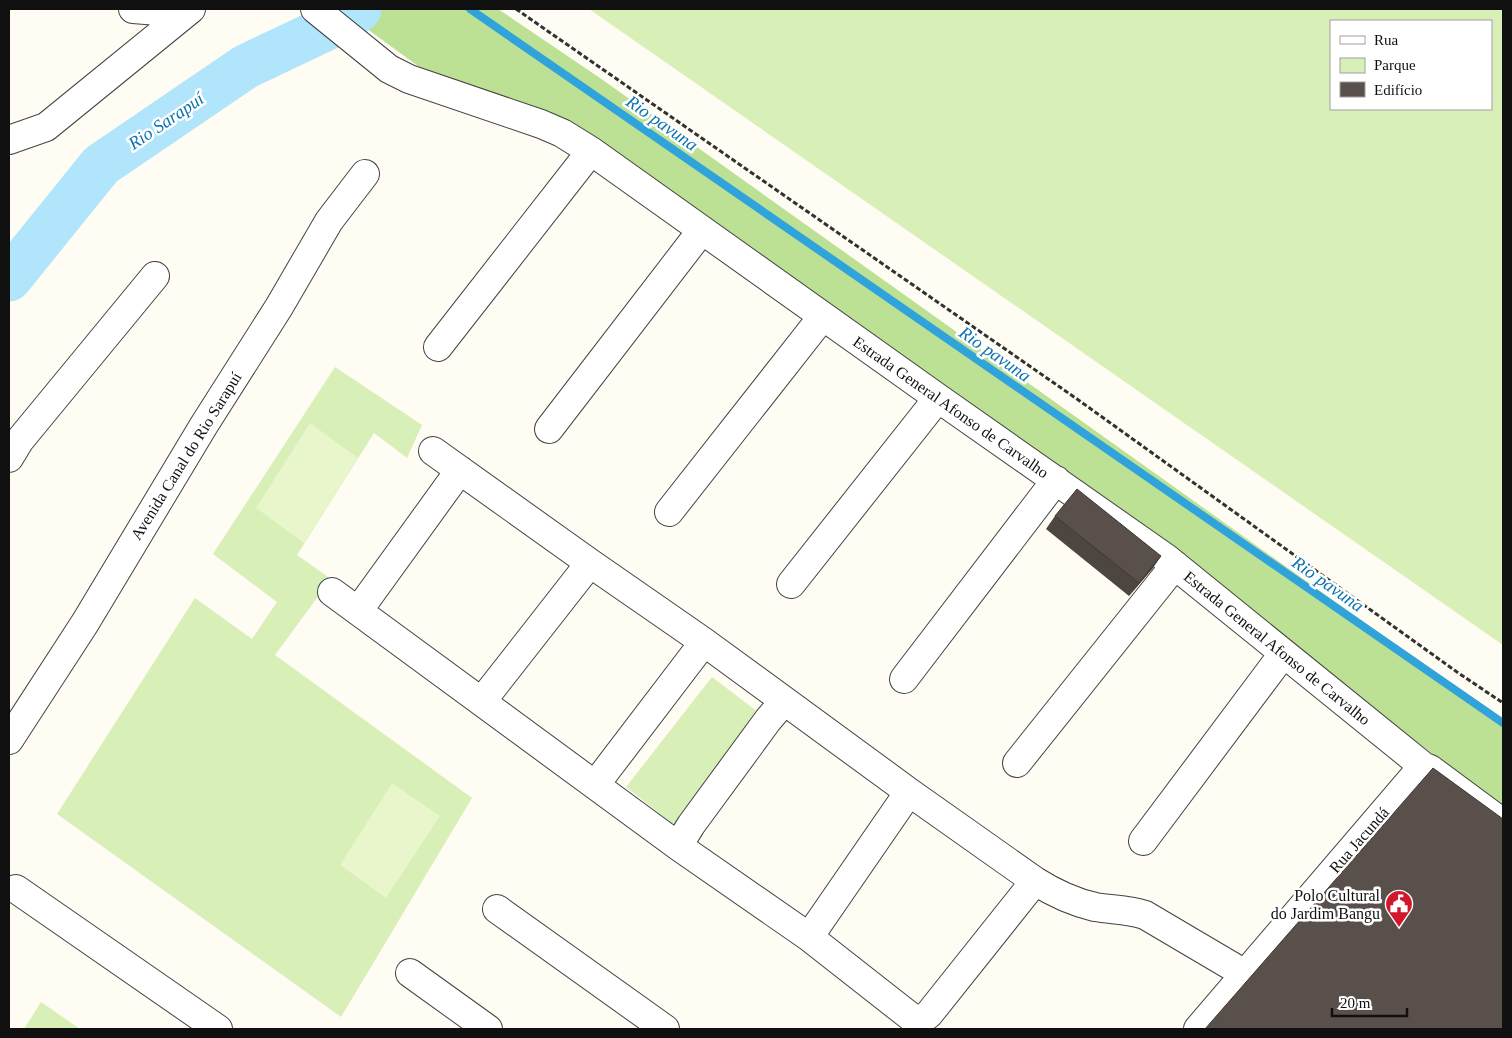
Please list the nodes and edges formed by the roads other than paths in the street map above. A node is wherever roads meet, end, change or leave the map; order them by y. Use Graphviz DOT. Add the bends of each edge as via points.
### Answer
graph roads {
  1 [pos="133,9"];
  2 [pos="315,9"];
  3 [pos="188,11"];
  4 [pos="9,140"];
  5 [pos="591,151"];
  6 [pos="365,174"];
  7 [pos="702,230"];
  8 [pos="154,276"];
  9 [pos="823,316"];
  10 [pos="438,346"];
  11 [pos="938,398"];
  12 [pos="549,429"];
  13 [pos="433,451"];
  14 [pos="9,458"];
  15 [pos="460,470"];
  16 [pos="1056,480"];
  17 [pos="669,512"];
  18 [pos="590,563"];
  19 [pos="1175,565"];
  20 [pos="791,584"];
  21 [pos="332,592"];
  22 [pos="358,611"];
  23 [pos="704,642"];
  24 [pos="1282,654"];
  25 [pos="904,679"];
  26 [pos="784,701"];
  27 [pos="482,702"];
  28 [pos="9,740"];
  29 [pos="1017,762"];
  30 [pos="1423,766"];
  31 [pos="595,785"];
  32 [pos="909,792"];
  33 [pos="1503,822"];
  34 [pos="1143,841"];
  35 [pos="678,846"];
  36 [pos="1035,881"];
  37 [pos="16,889"];
  38 [pos="497,909"];
  39 [pos="809,937"];
  40 [pos="410,973"];
  41 [pos="1245,974"];
  42 [pos="213,1028"];
  43 [pos="488,1029"];
  44 [pos="665,1029"];
  45 [pos="1198,1029"];
  1 -- 3 [label="street"];
  2 -- 5 [label="street, Estrada General Afonso de Carvalho" via="389,69 409,79 541,124"];
  3 -- 4 [label="street" via="46,128"];
  5 -- 7 [label="street, Estrada General Afonso de Carvalho"];
  5 -- 10 [label="street"];
  6 -- 28 [label="street, Avenida Canal do Rio Sarapuí" via="329,222 85,623"];
  7 -- 9 [label="street, Estrada General Afonso de Carvalho"];
  7 -- 12 [label="street"];
  8 -- 14 [label="street" via="20,440"];
  9 -- 11 [label="street, Estrada General Afonso de Carvalho"];
  9 -- 17 [label="street"];
  11 -- 16 [label="street, Estrada General Afonso de Carvalho"];
  11 -- 20 [label="street"];
  13 -- 15 [label="street"];
  15 -- 18 [label="street"];
  15 -- 22 [label="street"];
  16 -- 19 [label="street, Estrada General Afonso de Carvalho"];
  16 -- 25 [label="street"];
  18 -- 23 [label="street"];
  18 -- 27 [label="street"];
  19 -- 24 [label="street, Estrada General Afonso de Carvalho"];
  19 -- 29 [label="street"];
  21 -- 22 [label="street"];
  22 -- 27 [label="street"];
  23 -- 26 [label="street"];
  23 -- 31 [label="street"];
  24 -- 30 [label="street, Estrada General Afonso de Carvalho"];
  24 -- 34 [label="street"];
  26 -- 32 [label="street"];
  26 -- 35 [label="street"];
  27 -- 31 [label="street"];
  30 -- 33 [label="street, Estrada General Afonso de Carvalho"];
  30 -- 41 [label="street, Rua Jacundá"];
  31 -- 35 [label="street"];
  32 -- 36 [label="street"];
  32 -- 39 [label="street"];
  35 -- 39 [label="street"];
  36 -- 39 [label="street" via="921,1020 910,1017"];
  36 -- 41 [label="street" via="1055,894 1083,904 1145,915"];
  37 -- 42 [label="street"];
  38 -- 44 [label="street"];
  40 -- 43 [label="street"];
  41 -- 45 [label="street, Rua Jacundá"];
}
